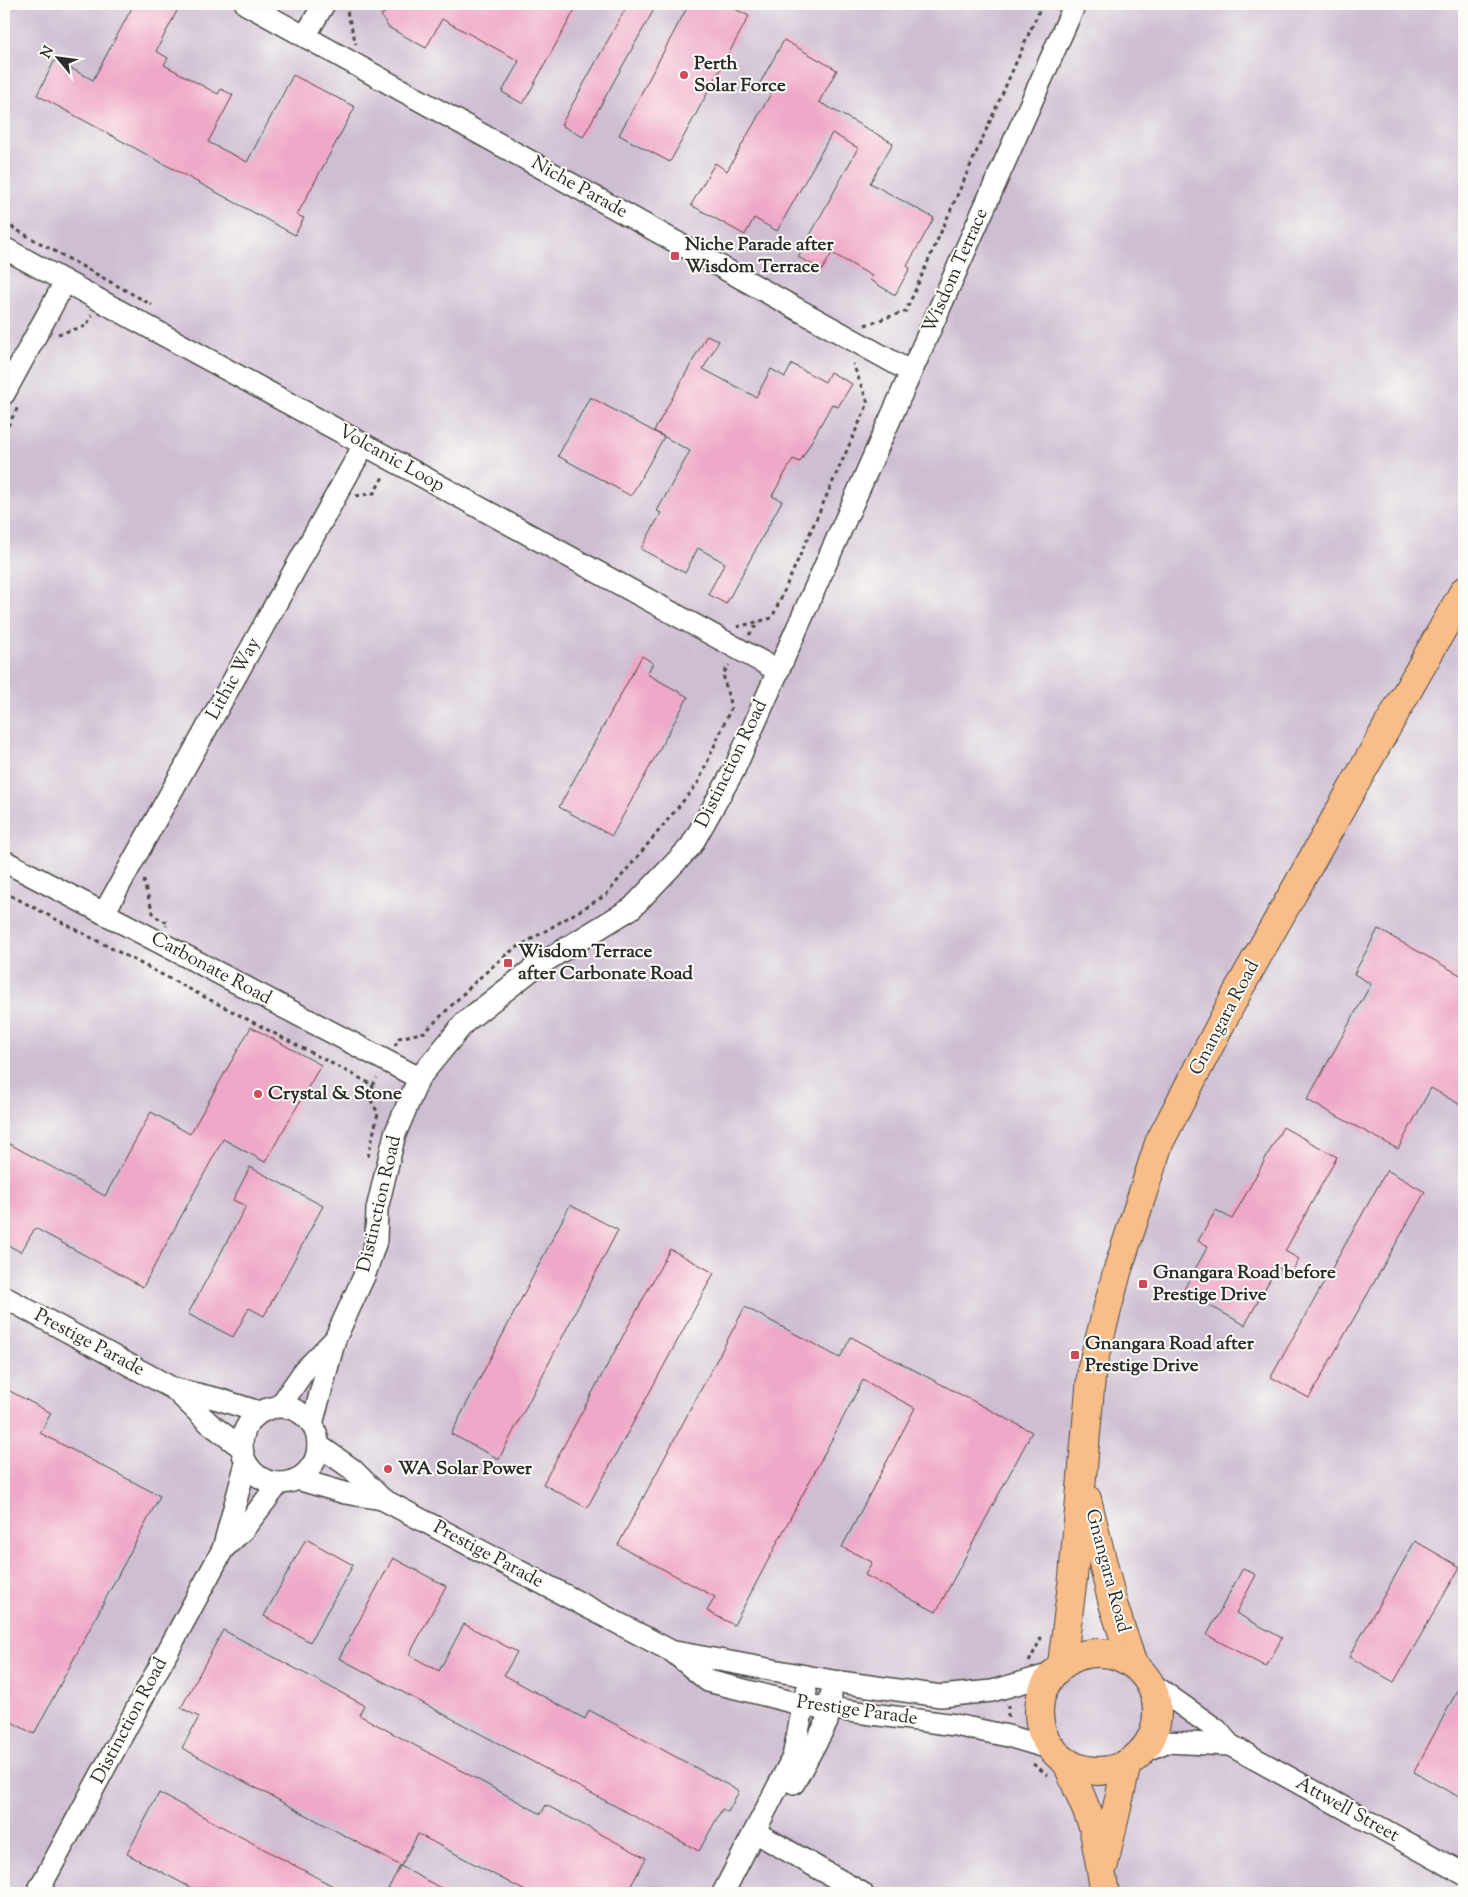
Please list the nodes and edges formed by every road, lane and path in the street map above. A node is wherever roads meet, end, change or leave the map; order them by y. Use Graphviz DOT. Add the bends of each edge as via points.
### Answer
graph roads {
  1 [pos="246,4"];
  2 [pos="324,4"];
  3 [pos="1042,4"];
  4 [pos="1075,4"];
  5 [pos="305,36"];
  6 [pos="4,223"];
  7 [pos="4,248"];
  8 [pos="65,282"];
  9 [pos="110,282"];
  10 [pos="100,301"];
  11 [pos="153,306"];
  12 [pos="54,341"];
  13 [pos="857,342"];
  14 [pos="911,372"];
  15 [pos="13,397"];
  16 [pos="4,433"];
  17 [pos="364,445"];
  18 [pos="393,461"];
  19 [pos="351,505"];
  20 [pos="837,538"];
  21 [pos="1464,591"];
  22 [pos="759,621"];
  23 [pos="734,628"];
  24 [pos="740,650"];
  25 [pos="778,670"];
  26 [pos="4,861"];
  27 [pos="148,875"];
  28 [pos="4,892"];
  29 [pos="104,913"];
  30 [pos="157,941"];
  31 [pos="144,965"];
  32 [pos="386,1060"];
  33 [pos="419,1078"];
  34 [pos="373,1085"];
  35 [pos="368,1165"];
  36 [pos="4,1297"];
  37 [pos="335,1339"];
  38 [pos="174,1389"];
  39 [pos="280,1406"];
  40 [pos="259,1412"];
  41 [pos="312,1424"];
  42 [pos="318,1445"];
  43 [pos="244,1455"];
  44 [pos="1082,1480"];
  45 [pos="288,1481"];
  46 [pos="382,1499"];
  47 [pos="223,1549"];
  48 [pos="673,1652"];
  49 [pos="1132,1662"];
  50 [pos="1058,1668"];
  51 [pos="808,1676"];
  52 [pos="833,1681"];
  53 [pos="1152,1684"];
  54 [pos="1008,1687"];
  55 [pos="901,1690"];
  56 [pos="804,1705"];
  57 [pos="829,1709"];
  58 [pos="968,1727"];
  59 [pos="1008,1736"];
  60 [pos="1230,1745"];
  61 [pos="1134,1758"];
  62 [pos="1026,1761"];
  63 [pos="1056,1763"];
  64 [pos="755,1832"];
  65 [pos="1464,1874"];
  66 [pos="1103,1883"];
  67 [pos="37,1893"];
  68 [pos="723,1893"];
  69 [pos="862,1893"];
  1 -- 5 [label="street, Niche Parade"];
  2 -- 5 [label="street"];
  3 -- 13 [label="path" via="906,311 866,324"];
  4 -- 14 [label="street, Wisdom Terrace"];
  5 -- 13 [label="street, Niche Parade"];
  6 -- 9 [label="path"];
  7 -- 8 [label="street, Volcanic Loop"];
  8 -- 10 [label="street, Volcanic Loop"];
  8 -- 15 [label="street"];
  9 -- 10 [label="path"];
  9 -- 11 [label="path"];
  10 -- 12 [label="path" via="86,326 59,333"];
  10 -- 17 [label="street, Volcanic Loop"];
  13 -- 14 [label="street, Niche Parade"];
  13 -- 22 [label="path" via="848,361 855,365 868,403 772,618"];
  14 -- 20 [label="street, Wisdom Terrace"];
  15 -- 16 [label="path"];
  17 -- 18 [label="street, Volcanic Loop"];
  17 -- 29 [label="street, Lithic Way"];
  18 -- 19 [label="path" via="374,493 356,496"];
  18 -- 24 [label="street, Volcanic Loop"];
  20 -- 25 [label="street, Distinction Road"];
  21 -- 44 [label="main road, Gnangara Road" via="1240,987 1159,1143 1117,1272 1092,1366"];
  22 -- 23 [label="path"];
  22 -- 24 [label="path"];
  24 -- 25 [label="street, Volcanic Loop"];
  24 -- 32 [label="path" via="723,674 731,708 698,783 606,895 508,953 476,980 425,1032 399,1038"];
  25 -- 33 [label="street, Distinction Road" via="734,770 691,846 632,908 534,968 466,1022"];
  26 -- 29 [label="street, Carbonate Road"];
  27 -- 30 [label="path" via="144,883 154,916 168,923"];
  28 -- 31 [label="path"];
  29 -- 30 [label="street, Carbonate Road"];
  30 -- 31 [label="path"];
  30 -- 32 [label="street, Carbonate Road"];
  31 -- 34 [label="path"];
  32 -- 33 [label="street, Carbonate Road"];
  32 -- 34 [label="path"];
  33 -- 37 [label="street, Distinction Road" via="395,1134 376,1209 376,1241 365,1274"];
  34 -- 35 [label="path" via="368,1097 378,1113 370,1141"];
  36 -- 38 [label="street, Prestige Parade"];
  37 -- 39 [label="street, Distinction Road" via="304,1370"];
  37 -- 41 [label="street, Distinction Road"];
  38 -- 40 [label="street, Prestige Parade"];
  38 -- 43 [label="street, Prestige Parade"];
  39 -- 40 [label="street"];
  39 -- 41 [label="street" via="304,1414"];
  40 -- 43 [label="street" via="245,1428"];
  41 -- 42 [label="street"];
  42 -- 45 [label="street" via="316,1459 308,1470"];
  42 -- 46 [label="street, Prestige Parade" via="352,1469"];
  43 -- 45 [label="street" via="260,1478"];
  43 -- 47 [label="street, Distinction Road"];
  44 -- 49 [label="main road, Gnangara Road"];
  44 -- 50 [label="main road, Gnangara Road" via="1073,1577"];
  45 -- 46 [label="street, Prestige Parade"];
  45 -- 47 [label="street, Distinction Road"];
  46 -- 48 [label="street, Prestige Parade"];
  47 -- 67 [label="street, Distinction Road"];
  48 -- 51 [label="street, Prestige Parade"];
  48 -- 56 [label="street, Prestige Parade" via="708,1681"];
  49 -- 50 [label="main road, Gnangara Road" via="1110,1652 1084,1653"];
  49 -- 53 [label="main road, Gnangara Road"];
  50 -- 54 [label="street, Prestige Parade"];
  50 -- 63 [label="main road, Gnangara Road" via="1045,1684 1039,1709 1042,1730"];
  51 -- 52 [label="street, Prestige Parade"];
  51 -- 56 [label="street"];
  52 -- 55 [label="street, Prestige Parade"];
  52 -- 57 [label="street"];
  53 -- 60 [label="street, Attwell Street" via="1217,1730"];
  53 -- 61 [label="main road, Gnangara Road" via="1157,1720 1152,1738"];
  54 -- 55 [label="street, Prestige Parade" via="941,1696"];
  54 -- 59 [label="path"];
  55 -- 58 [label="street" via="912,1707"];
  56 -- 57 [label="street, Prestige Parade"];
  56 -- 64 [label="street" via="793,1757"];
  57 -- 58 [label="street, Prestige Parade"];
  57 -- 64 [label="street" via="827,1722 786,1798"];
  58 -- 59 [label="street, Prestige Parade"];
  59 -- 63 [label="street, Prestige Parade"];
  60 -- 61 [label="street, Attwell Street" via="1166,1742"];
  60 -- 65 [label="street, Attwell Street"];
  61 -- 63 [label="main road" via="1108,1770 1087,1770"];
  61 -- 66 [label="main road, Gnangara Road"];
  62 -- 63 [label="path"];
  63 -- 66 [label="main road, Gnangara Road" via="1093,1826"];
  64 -- 68 [label="street"];
  64 -- 69 [label="street"];
}
